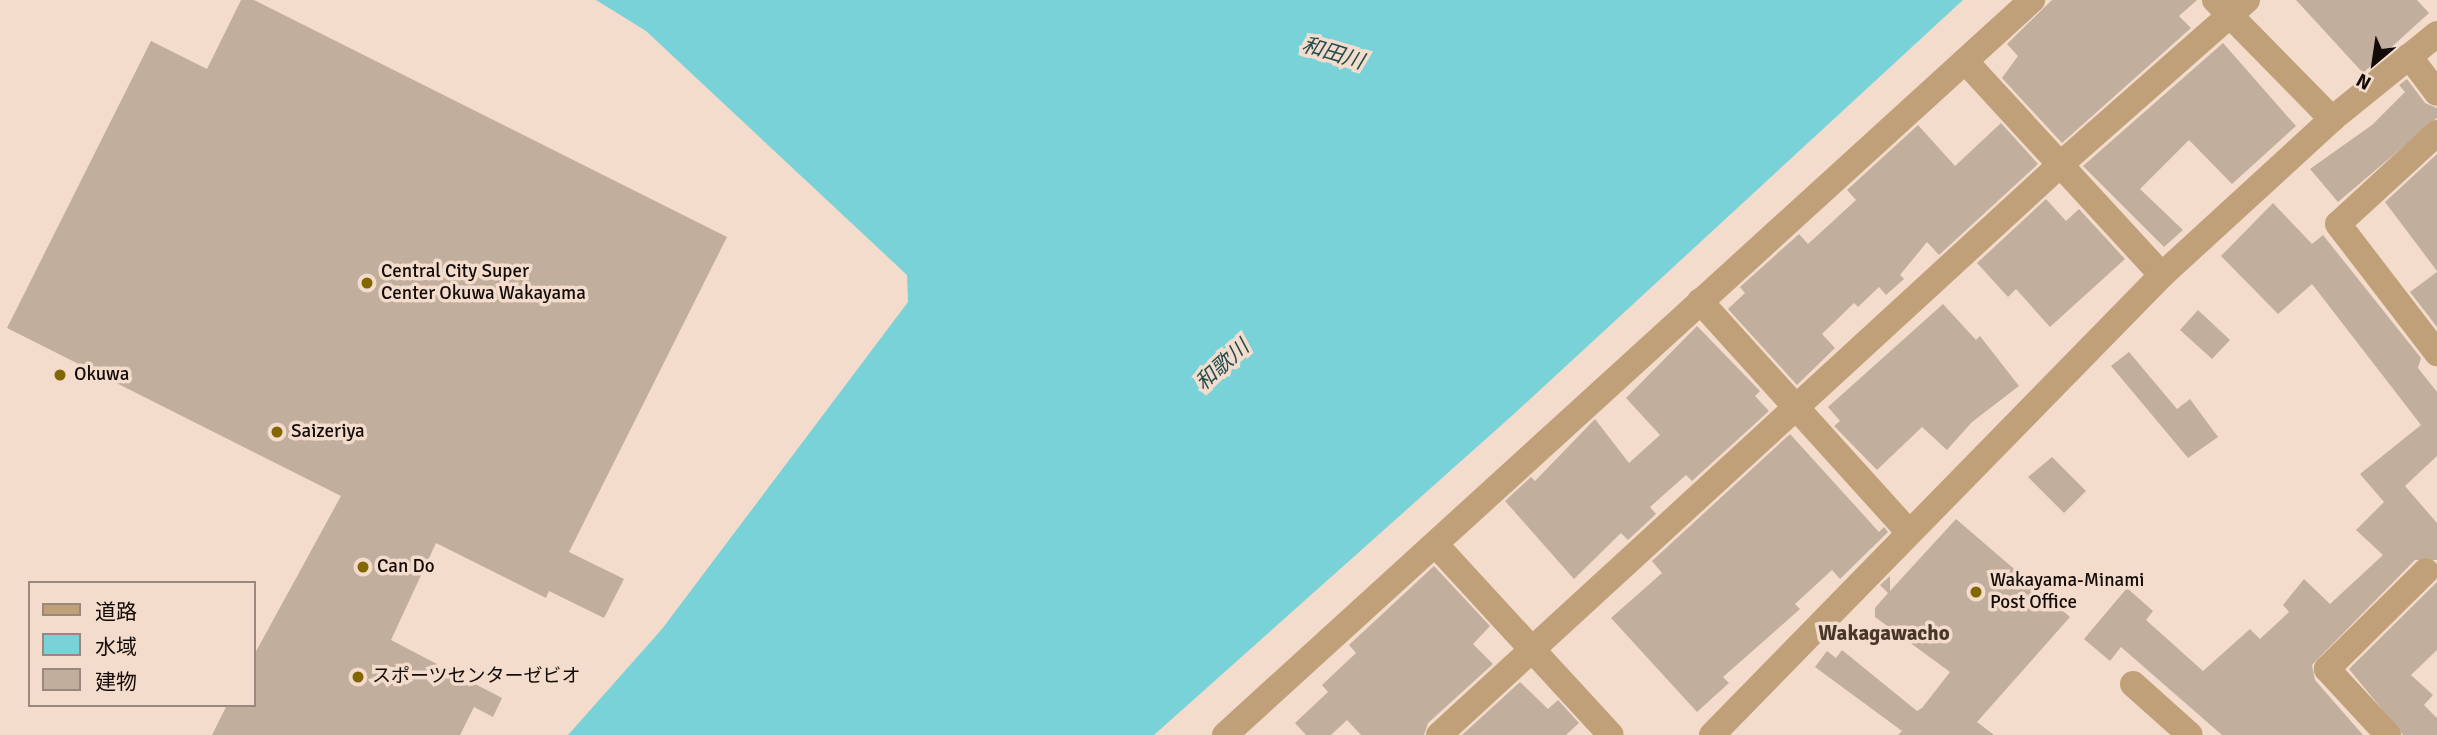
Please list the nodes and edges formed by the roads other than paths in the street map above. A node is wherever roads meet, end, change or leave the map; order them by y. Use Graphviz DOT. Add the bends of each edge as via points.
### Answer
graph roads {
  1 [pos="2032,0"];
  2 [pos="2230,5"];
  3 [pos="2437,34"];
  4 [pos="2409,56"];
  5 [pos="1965,61"];
  6 [pos="2437,93"];
  7 [pos="2332,119"];
  8 [pos="2437,133"];
  9 [pos="2061,164"];
  10 [pos="2162,275"];
  11 [pos="1700,301"];
  12 [pos="2437,353"];
  13 [pos="1796,408"];
  14 [pos="1909,532"];
  15 [pos="1436,545"];
  16 [pos="2426,571"];
  17 [pos="1532,650"];
  18 [pos="2133,684"];
  19 [pos="1225,735"];
  20 [pos="1439,735"];
  21 [pos="1611,735"];
  22 [pos="1712,735"];
  23 [pos="2190,735"];
  24 [pos="2388,735"];
  1 -- 5 [label="street"];
  2 -- 7 [label="street"];
  2 -- 9 [label="street"];
  3 -- 4 [label="street"];
  4 -- 6 [label="street"];
  4 -- 7 [label="street"];
  5 -- 9 [label="street"];
  5 -- 11 [label="street"];
  7 -- 10 [label="street"];
  8 -- 12 [label="street" via="2338,225"];
  9 -- 10 [label="street"];
  9 -- 13 [label="street"];
  10 -- 14 [label="street"];
  11 -- 13 [label="street"];
  11 -- 15 [label="street"];
  13 -- 14 [label="street"];
  13 -- 17 [label="street"];
  14 -- 22 [label="street"];
  15 -- 17 [label="street"];
  15 -- 19 [label="street"];
  16 -- 24 [label="street" via="2327,669"];
  17 -- 20 [label="street"];
  17 -- 21 [label="street"];
  18 -- 23 [label="street"];
}
